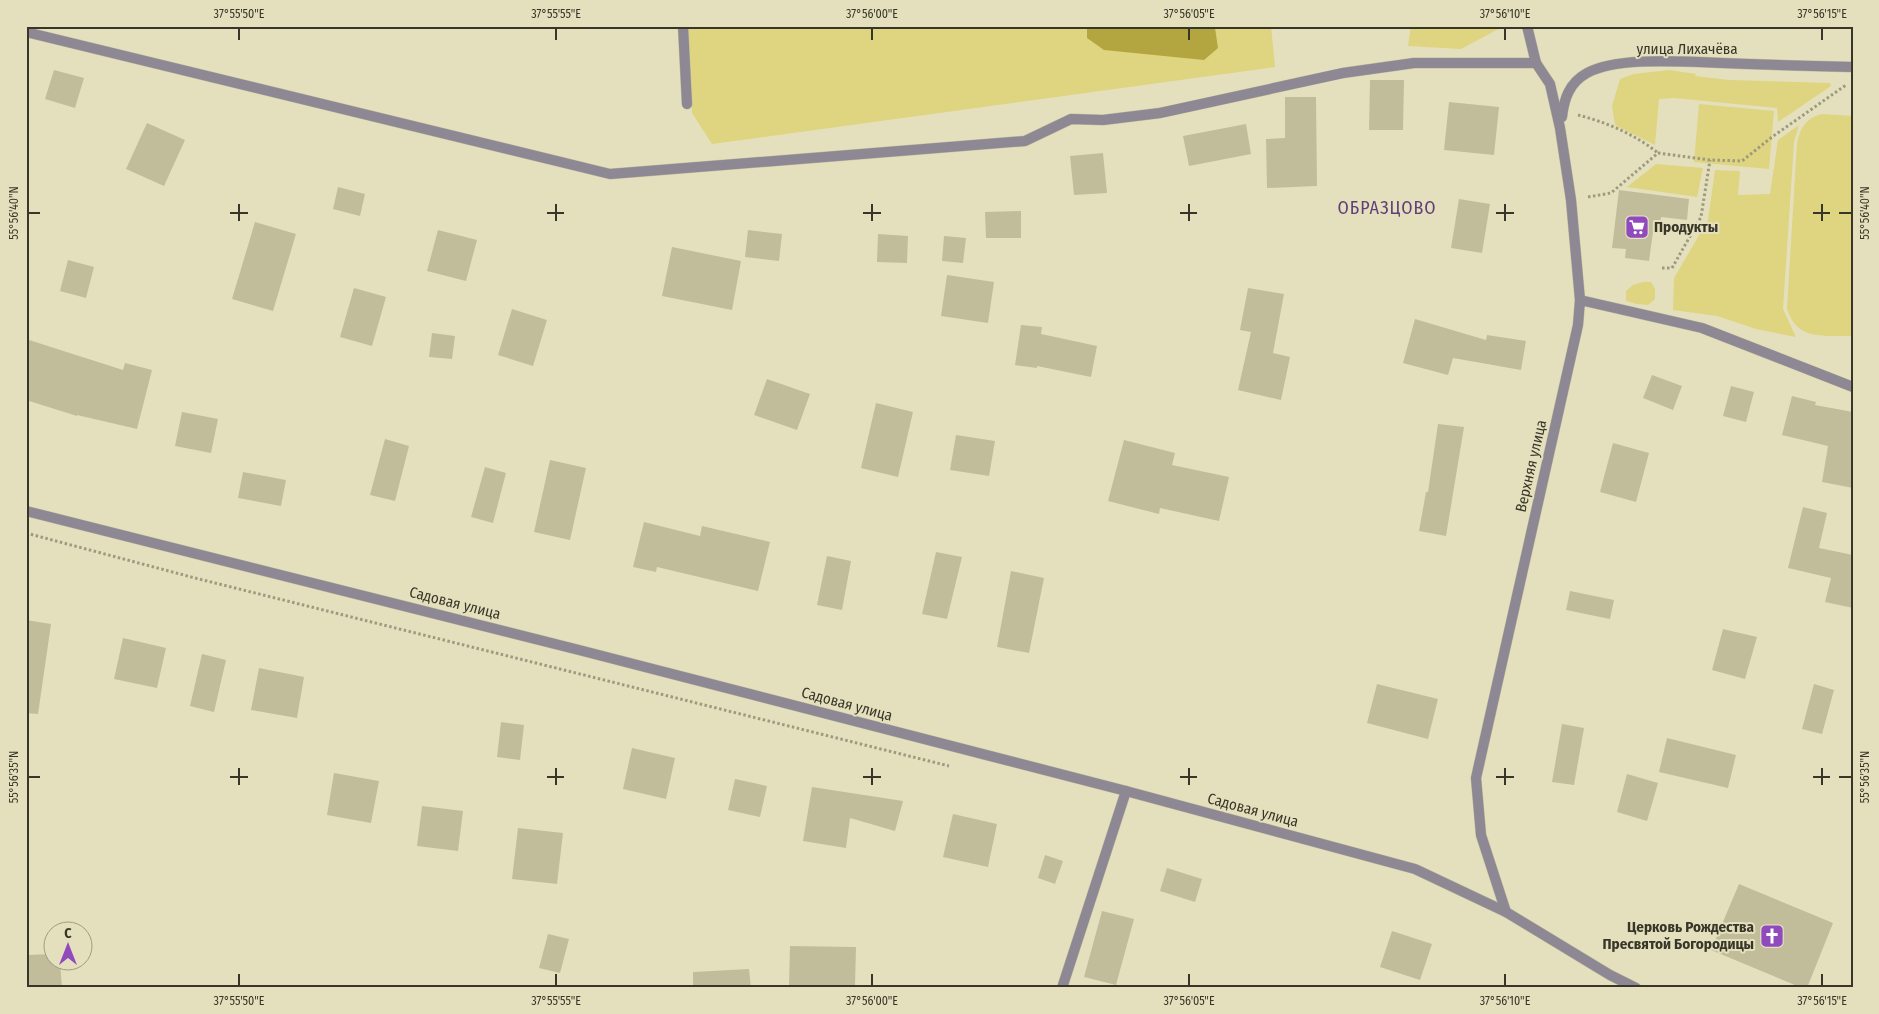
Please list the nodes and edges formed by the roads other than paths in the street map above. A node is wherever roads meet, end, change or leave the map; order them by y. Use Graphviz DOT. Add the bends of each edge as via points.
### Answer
graph roads {
  1 [pos="683,26"];
  2 [pos="1527,26"];
  3 [pos="26,32"];
  4 [pos="1536,63"];
  5 [pos="1853,67"];
  6 [pos="687,104"];
  7 [pos="1560,128"];
  8 [pos="1580,300"];
  9 [pos="1853,387"];
  10 [pos="26,511"];
  11 [pos="1126,792"];
  12 [pos="1506,912"];
  13 [pos="1062,988"];
  14 [pos="1636,988"];
  1 -- 6 [label="street"];
  2 -- 4 [label="street, Верхняя улица"];
  3 -- 4 [label="street" via="610,174 1025,141 1071,119 1103,120 1160,113 1344,73 1414,63"];
  4 -- 7 [label="street, Верхняя улица" via="1550,84"];
  5 -- 7 [label="street, улица Лихачёва" via="1647,61 1600,67 1574,82 1562,111"];
  7 -- 8 [label="street, Верхняя улица" via="1571,200"];
  8 -- 9 [label="street" via="1702,328"];
  8 -- 12 [label="street, Верхняя улица" via="1578,325 1476,778 1481,834"];
  10 -- 11 [label="street, Садовая улица"];
  11 -- 12 [label="street, Садовая улица" via="1415,869"];
  11 -- 13 [label="street"];
  12 -- 14 [label="street, Садовая улица"];
}
